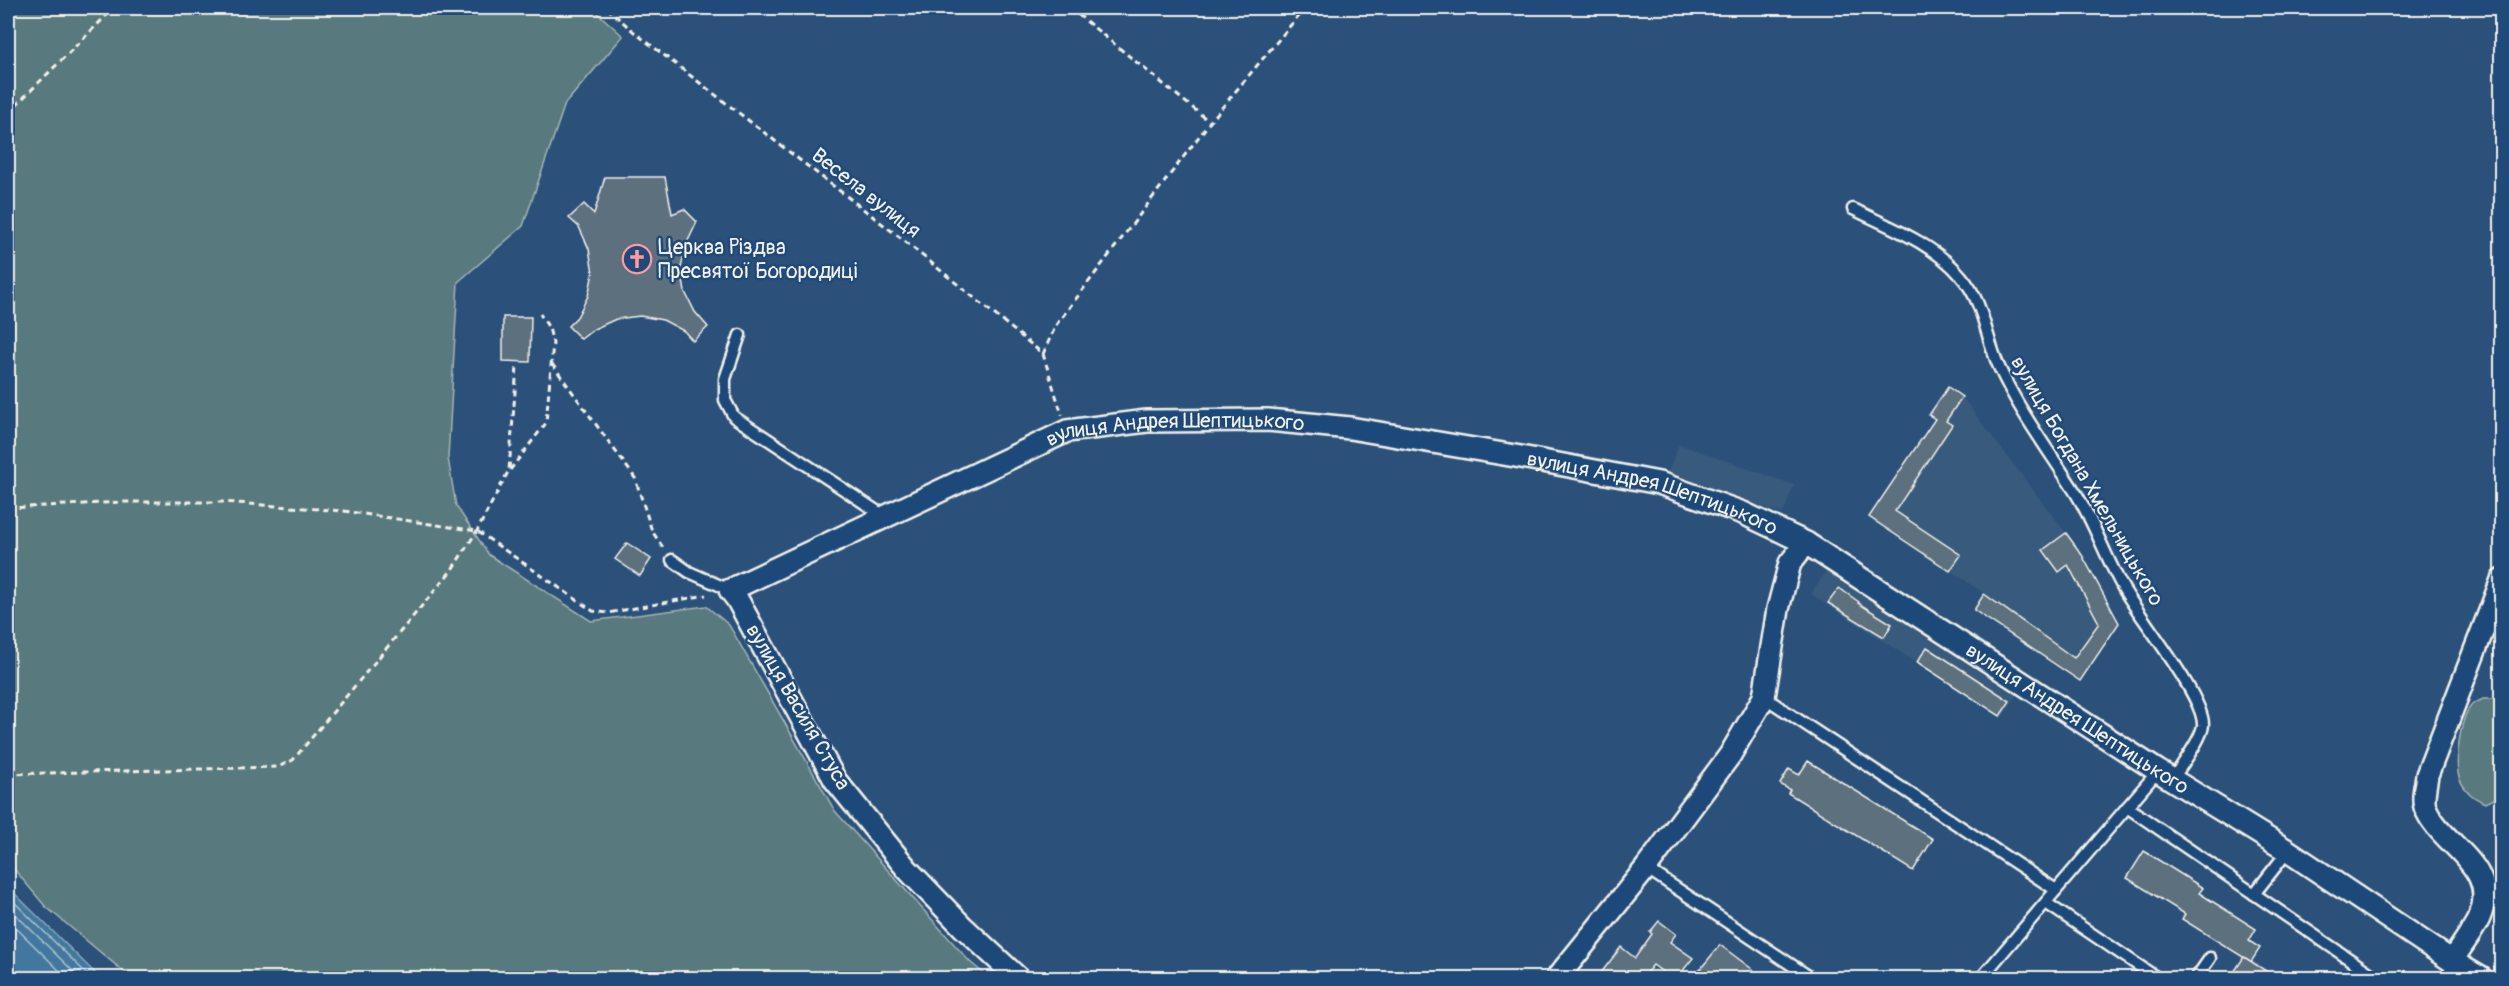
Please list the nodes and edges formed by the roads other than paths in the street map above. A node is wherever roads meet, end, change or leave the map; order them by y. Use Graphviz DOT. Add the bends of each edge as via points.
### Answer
graph roads {
  1 [pos="1853,209"];
  2 [pos="740,335"];
  3 [pos="884,516"];
  4 [pos="1806,543"];
  5 [pos="672,560"];
  6 [pos="2502,580"];
  7 [pos="730,590"];
  8 [pos="1764,697"];
  9 [pos="2165,776"];
  10 [pos="2127,807"];
  11 [pos="2288,851"];
  12 [pos="1646,868"];
  13 [pos="2056,890"];
  14 [pos="2254,894"];
  15 [pos="2046,903"];
  16 [pos="2210,958"];
  17 [pos="2452,961"];
  18 [pos="1018,978"];
  19 [pos="1557,978"];
  20 [pos="1811,978"];
  21 [pos="1981,978"];
  22 [pos="2157,978"];
  23 [pos="2196,978"];
  24 [pos="2378,978"];
  25 [pos="2481,978"];
  1 -- 9 [label="lane, вулиця Богдана Хмельницького" via="1930,250 1952,266 1972,290 1998,367 2019,406 2076,494 2124,589 2182,675 2200,713 2200,734"];
  2 -- 3 [label="lane" via="725,379 725,400 734,417"];
  3 -- 4 [label="street, вулиця Андрея Шептицького" via="1067,431 1147,421 1268,420 1350,428 1659,483 1743,513"];
  3 -- 7 [label="street, вулиця Андрея Шептицького"];
  4 -- 8 [label="street" via="1790,563 1778,609"];
  4 -- 9 [label="street, вулиця Андрея Шептицького"];
  5 -- 7 [label="lane" via="688,572"];
  6 -- 17 [label="street" via="2427,775 2424,804 2431,818 2476,869 2482,882 2480,917"];
  7 -- 18 [label="street, вулиця Василя Стуса" via="835,780 908,869"];
  8 -- 12 [label="street" via="1730,756"];
  8 -- 13 [label="lane"];
  9 -- 10 [label="lane, вулиця Богдана Хмельницького"];
  9 -- 11 [label="street, вулиця Андрея Шептицького"];
  10 -- 13 [label="lane, вулиця Богдана Хмельницького"];
  10 -- 14 [label="lane"];
  11 -- 14 [label="lane"];
  11 -- 17 [label="street, вулиця Андрея Шептицького"];
  12 -- 19 [label="street"];
  12 -- 20 [label="lane"];
  13 -- 15 [label="lane, вулиця Богдана Хмельницького"];
  14 -- 24 [label="lane"];
  15 -- 21 [label="lane, вулиця Богдана Хмельницького"];
  15 -- 22 [label="lane"];
  16 -- 23 [label="lane"];
  17 -- 25 [label="street, вулиця Андрея Шептицького"];
}
